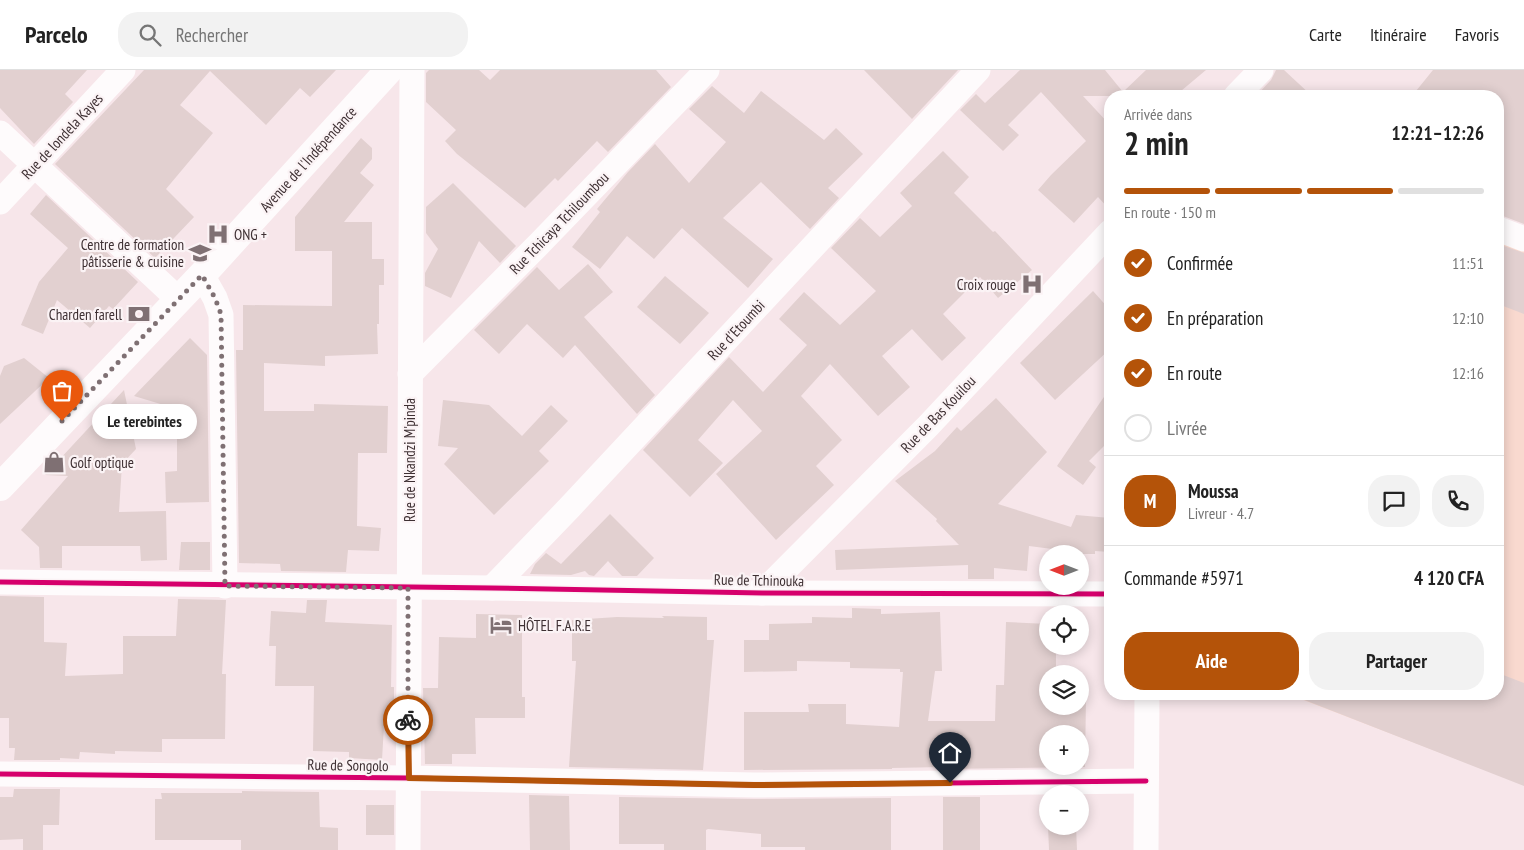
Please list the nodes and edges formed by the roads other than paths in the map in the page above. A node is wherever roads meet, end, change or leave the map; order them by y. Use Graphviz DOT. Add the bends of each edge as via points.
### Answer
graph roads {
  1 [pos="123,70"];
  2 [pos="389,70"];
  3 [pos="412,70"];
  4 [pos="707,70"];
  5 [pos="978,70"];
  6 [pos="1261,70"];
  7 [pos="1242,90"];
  8 [pos="0,132"];
  9 [pos="35,165"];
  10 [pos="0,202"];
  11 [pos="1504,231"];
  12 [pos="1104,238"];
  13 [pos="1524,239"];
  14 [pos="202,275"];
  15 [pos="178,299"];
  16 [pos="410,374"];
  17 [pos="0,487"];
  18 [pos="0,582"];
  19 [pos="225,586"];
  20 [pos="408,588"];
  21 [pos="492,588"];
  22 [pos="762,593"];
  23 [pos="1104,594"];
  24 [pos="1147,700"];
  25 [pos="0,774"];
  26 [pos="409,778"];
  27 [pos="1146,781"];
  28 [pos="408,850"];
  29 [pos="1146,850"];
  1 -- 9 [label="street, Rue de londela Kayes"];
  2 -- 14 [label="street, Avenue de l'Indépendance"];
  3 -- 16 [label="street, Rue de Nkandzi M'pinda"];
  4 -- 16 [label="street, Rue Tchicaya Tchiloumbou"];
  5 -- 21 [label="street, Rue d'Etoumbi"];
  6 -- 7 [label="street"];
  8 -- 9 [label="street"];
  9 -- 10 [label="street, Rue de londela Kayes"];
  9 -- 15 [label="street"];
  11 -- 13 [label="street"];
  12 -- 22 [label="street, Rue de Bas Kouilou" via="928,426"];
  14 -- 15 [label="street, Avenue de l'Indépendance"];
  14 -- 19 [label="street" via="221,314"];
  15 -- 17 [label="street, Avenue de l'Indépendance"];
  16 -- 20 [label="street, Rue de Nkandzi M'pinda"];
  18 -- 19 [label="street, Rue de Tchinouka"];
  19 -- 20 [label="street, Rue de Tchinouka"];
  20 -- 21 [label="street, Rue de Tchinouka"];
  20 -- 26 [label="street, Rue de Nkandzi M'pinda"];
  21 -- 22 [label="street, Rue de Tchinouka"];
  22 -- 23 [label="street, Rue de Tchinouka"];
  24 -- 27 [label="street"];
  25 -- 26 [label="street, Rue de Songolo"];
  26 -- 27 [label="street, Rue de Songolo" via="754,785"];
  26 -- 28 [label="street, Rue de Nkandzi M'pinda"];
  27 -- 29 [label="street"];
}
